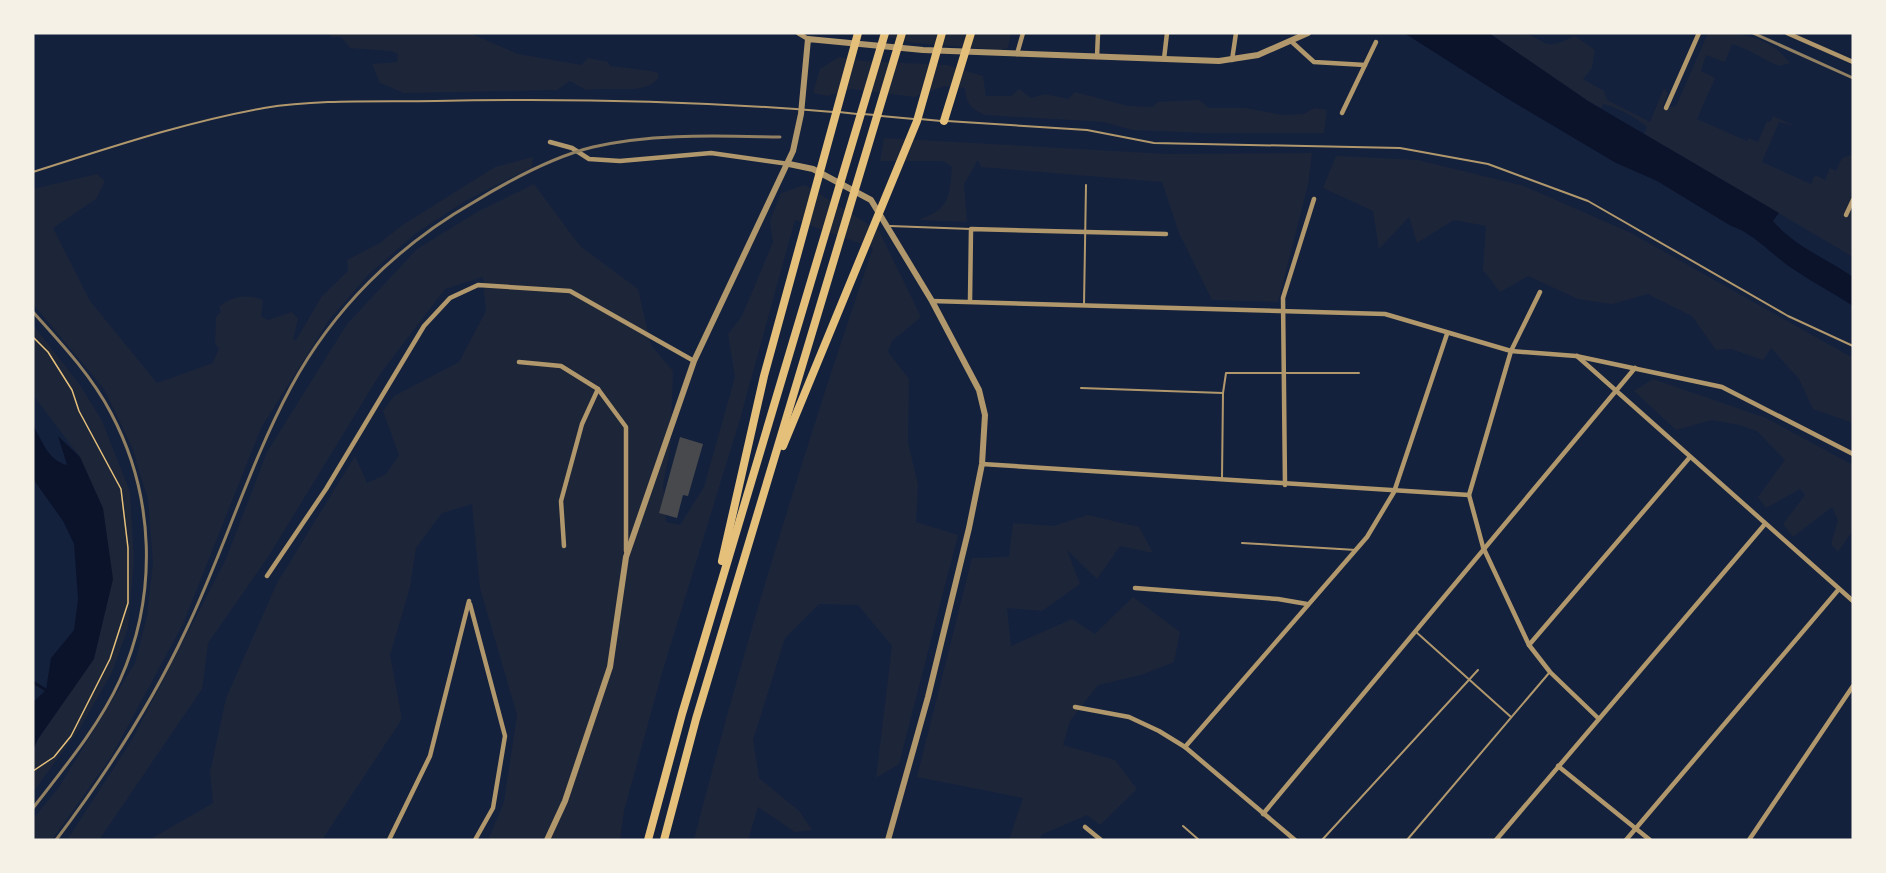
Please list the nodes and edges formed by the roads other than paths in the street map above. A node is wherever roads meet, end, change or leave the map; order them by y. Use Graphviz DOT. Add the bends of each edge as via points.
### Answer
graph roads {
  1 [pos="798,33"];
  2 [pos="858,33"];
  3 [pos="885,33"];
  4 [pos="902,33"];
  5 [pos="942,33"];
  6 [pos="1023,33"];
  7 [pos="1098,33"];
  8 [pos="1167,33"];
  9 [pos="1236,33"];
  10 [pos="1308,33"];
  11 [pos="1699,33"];
  12 [pos="1787,33"];
  13 [pos="971,35"];
  14 [pos="808,39"];
  15 [pos="1292,42"];
  16 [pos="1376,42"];
  17 [pos="1017,54"];
  18 [pos="1097,57"];
  19 [pos="1164,59"];
  20 [pos="1232,60"];
  21 [pos="1853,62"];
  22 [pos="1365,65"];
  23 [pos="1665,108"];
  24 [pos="1342,113"];
  25 [pos="944,121"];
  26 [pos="550,142"];
  27 [pos="789,164"];
  28 [pos="33,172"];
  29 [pos="1086,185"];
  30 [pos="1314,199"];
  31 [pos="1853,200"];
  32 [pos="1846,215"];
  33 [pos="889,226"];
  34 [pos="971,229"];
  35 [pos="1086,232"];
  36 [pos="1166,234"];
  37 [pos="1540,292"];
  38 [pos="932,301"];
  39 [pos="970,302"];
  40 [pos="1084,305"];
  41 [pos="1282,312"];
  42 [pos="1447,334"];
  43 [pos="1853,346"];
  44 [pos="1510,351"];
  45 [pos="1576,356"];
  46 [pos="694,361"];
  47 [pos="519,362"];
  48 [pos="1635,368"];
  49 [pos="1283,372"];
  50 [pos="1359,373"];
  51 [pos="1081,388"];
  52 [pos="598,389"];
  53 [pos="1617,392"];
  54 [pos="1223,393"];
  55 [pos="1853,454"];
  56 [pos="1690,457"];
  57 [pos="982,464"];
  58 [pos="1221,481"];
  59 [pos="1285,484"];
  60 [pos="1394,492"];
  61 [pos="1469,495"];
  62 [pos="762,500"];
  63 [pos="1765,524"];
  64 [pos="1242,543"];
  65 [pos="564,546"];
  66 [pos="1483,547"];
  67 [pos="1356,550"];
  68 [pos="626,556"];
  69 [pos="267,576"];
  70 [pos="1135,588"];
  71 [pos="1839,589"];
  72 [pos="1853,601"];
  73 [pos="1307,604"];
  74 [pos="709,623"];
  75 [pos="1415,631"];
  76 [pos="1529,645"];
  77 [pos="1478,670"];
  78 [pos="1550,672"];
  79 [pos="1468,679"];
  80 [pos="1853,686"];
  81 [pos="1075,707"];
  82 [pos="1511,717"];
  83 [pos="1598,718"];
  84 [pos="1185,747"];
  85 [pos="1558,766"];
  86 [pos="1263,814"];
  87 [pos="1183,826"];
  88 [pos="1085,827"];
  89 [pos="1637,827"];
  90 [pos="389,840"];
  91 [pos="475,840"];
  92 [pos="547,840"];
  93 [pos="648,840"];
  94 [pos="666,840"];
  95 [pos="888,840"];
  96 [pos="1101,840"];
  97 [pos="1198,840"];
  98 [pos="1295,840"];
  99 [pos="1322,840"];
  100 [pos="1407,840"];
  101 [pos="1496,840"];
  102 [pos="1626,840"];
  103 [pos="1650,840"];
  104 [pos="1749,840"];
  1 -- 14 [label="street"];
  2 -- 74 [label="highway" via="758,399"];
  3 -- 74 [label="highway"];
  4 -- 62 [label="highway"];
  5 -- 62 [label="highway" via="917,121"];
  6 -- 17 [label="street"];
  7 -- 18 [label="street"];
  8 -- 19 [label="street"];
  9 -- 20 [label="street"];
  10 -- 15 [label="street"];
  11 -- 23 [label="street"];
  12 -- 21 [label="street"];
  13 -- 25 [label="highway"];
  14 -- 17 [label="street"];
  14 -- 27 [label="street" via="801,114"];
  15 -- 20 [label="street"];
  15 -- 22 [label="street" via="1314,62"];
  16 -- 22 [label="street"];
  17 -- 18 [label="street"];
  18 -- 19 [label="street"];
  19 -- 20 [label="street"];
  22 -- 24 [label="street"];
  25 -- 28 [label="lane" via="690,101 552,98 337,102 266,108 202,121"];
  25 -- 43 [label="lane" via="1087,130 1154,143 1400,148 1488,164 1588,201 1788,316"];
  26 -- 27 [label="street" via="572,148 589,159 620,161 711,153"];
  27 -- 33 [label="street" via="813,169 871,200"];
  27 -- 46 [label="street"];
  29 -- 35 [label="lane"];
  30 -- 41 [label="street"];
  31 -- 32 [label="street"];
  33 -- 34 [label="lane"];
  33 -- 38 [label="street"];
  34 -- 35 [label="street"];
  34 -- 39 [label="street"];
  35 -- 36 [label="street"];
  35 -- 40 [label="lane"];
  37 -- 44 [label="street"];
  38 -- 39 [label="street"];
  38 -- 57 [label="street" via="979,390 985,415"];
  39 -- 40 [label="street"];
  40 -- 41 [label="street"];
  41 -- 42 [label="street" via="1385,314"];
  41 -- 49 [label="street"];
  42 -- 44 [label="street"];
  42 -- 60 [label="street"];
  44 -- 45 [label="street"];
  44 -- 61 [label="street"];
  45 -- 48 [label="street"];
  45 -- 53 [label="street"];
  46 -- 68 [label="street"];
  46 -- 69 [label="street" via="570,291 478,285 450,298 424,326 326,489"];
  47 -- 52 [label="street" via="561,366"];
  48 -- 53 [label="street"];
  48 -- 55 [label="street" via="1722,387"];
  49 -- 50 [label="lane"];
  49 -- 54 [label="lane" via="1226,373"];
  49 -- 59 [label="street"];
  51 -- 54 [label="lane"];
  52 -- 65 [label="street" via="582,424 561,501"];
  52 -- 68 [label="street" via="626,427"];
  53 -- 56 [label="street"];
  53 -- 66 [label="street"];
  54 -- 58 [label="lane"];
  56 -- 63 [label="street"];
  56 -- 76 [label="street"];
  57 -- 58 [label="street"];
  57 -- 95 [label="street" via="928,697"];
  58 -- 59 [label="street"];
  59 -- 60 [label="street"];
  60 -- 61 [label="street"];
  60 -- 67 [label="street"];
  61 -- 66 [label="street"];
  62 -- 94 [label="highway" via="676,791"];
  63 -- 71 [label="street"];
  63 -- 83 [label="street"];
  64 -- 67 [label="lane"];
  66 -- 75 [label="street"];
  66 -- 76 [label="street"];
  67 -- 73 [label="street"];
  68 -- 92 [label="street" via="610,667 565,801"];
  70 -- 73 [label="street"];
  71 -- 72 [label="street"];
  71 -- 89 [label="street"];
  73 -- 84 [label="street"];
  74 -- 93 [label="highway"];
  75 -- 79 [label="lane"];
  75 -- 86 [label="street"];
  76 -- 78 [label="street"];
  77 -- 79 [label="lane"];
  78 -- 82 [label="lane"];
  78 -- 83 [label="street"];
  79 -- 82 [label="lane"];
  79 -- 99 [label="lane"];
  80 -- 104 [label="street"];
  81 -- 84 [label="street" via="1144,722"];
  82 -- 100 [label="lane"];
  83 -- 85 [label="street"];
  84 -- 86 [label="street"];
  85 -- 89 [label="street"];
  85 -- 101 [label="street"];
  86 -- 98 [label="street"];
  87 -- 97 [label="lane"];
  88 -- 96 [label="street"];
  89 -- 102 [label="street"];
  89 -- 103 [label="street"];
  90 -- 91 [label="street" via="430,756 469,601 505,736 494,808"];
}
